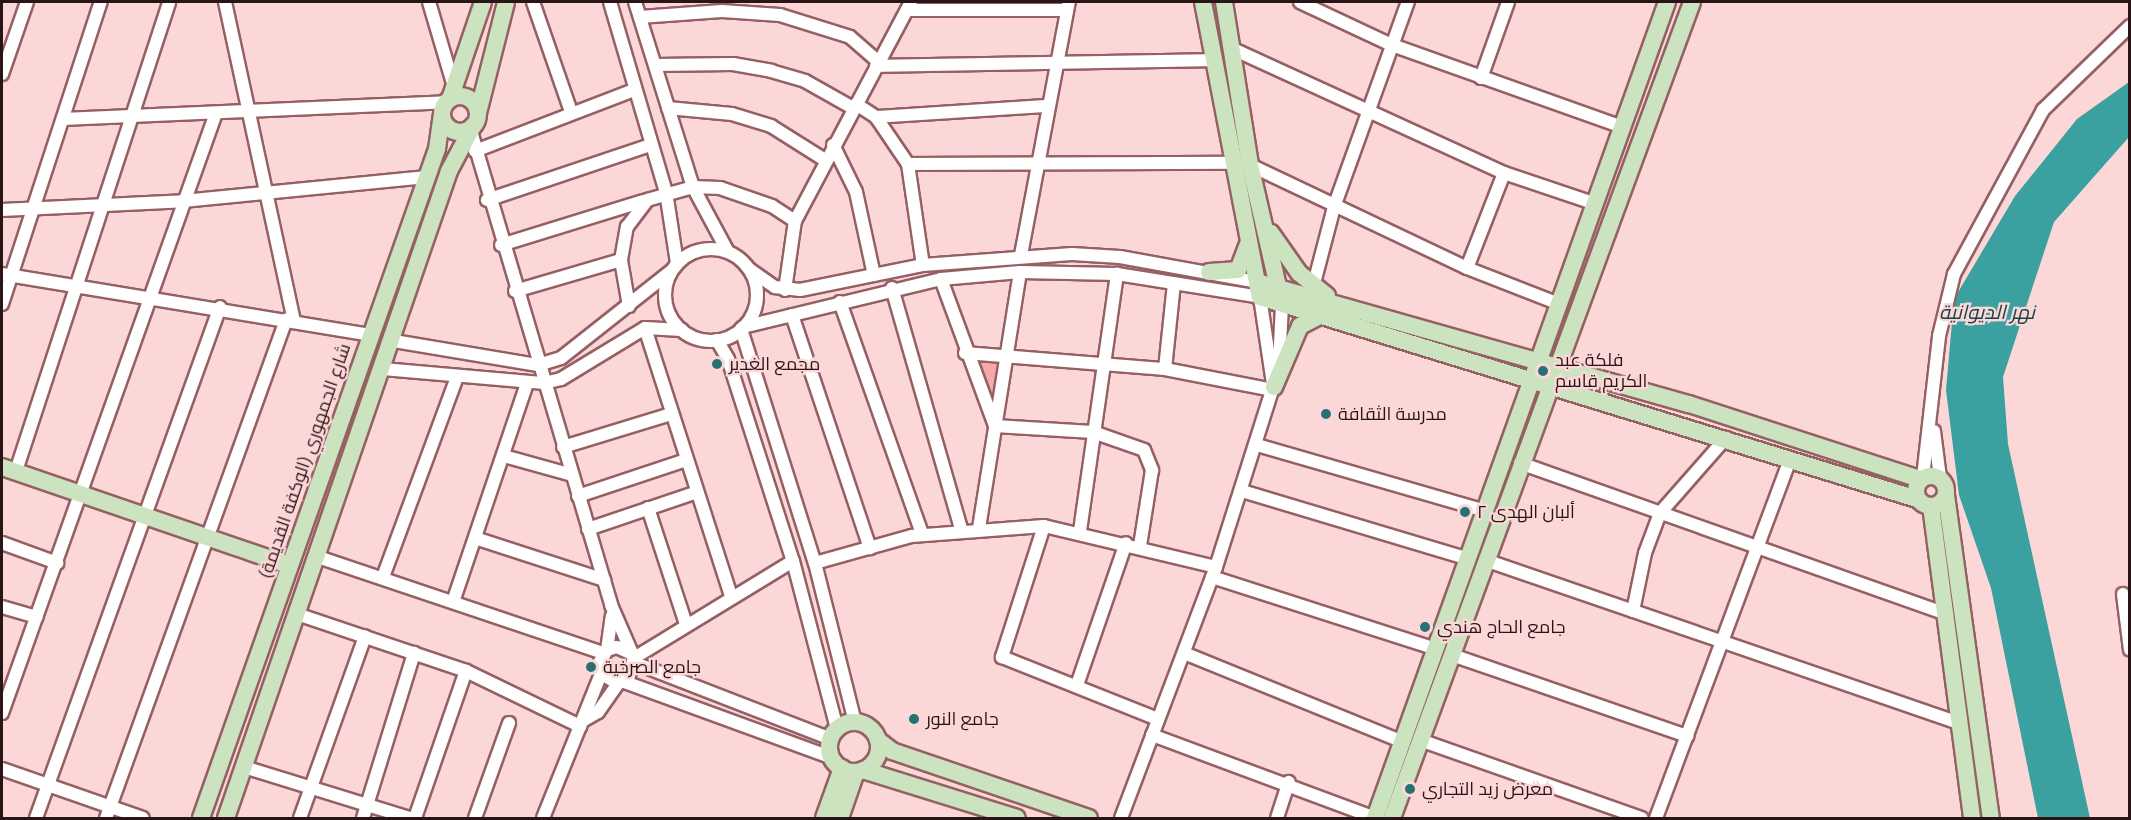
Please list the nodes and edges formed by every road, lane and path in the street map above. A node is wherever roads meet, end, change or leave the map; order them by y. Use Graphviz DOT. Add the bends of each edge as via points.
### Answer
graph roads {
  1 [pos="27,2"];
  2 [pos="100,2"];
  3 [pos="169,2"];
  4 [pos="225,2"];
  5 [pos="429,2"];
  6 [pos="483,2"];
  7 [pos="506,2"];
  8 [pos="533,2"];
  9 [pos="610,2"];
  10 [pos="635,2"];
  11 [pos="1203,2"];
  12 [pos="1224,2"];
  13 [pos="1300,2"];
  14 [pos="1408,2"];
  15 [pos="1508,2"];
  16 [pos="1666,2"];
  17 [pos="1692,2"];
  18 [pos="717,6"];
  19 [pos="909,6"];
  20 [pos="1006,6"];
  21 [pos="1068,6"];
  22 [pos="640,17"];
  23 [pos="2130,26"];
  24 [pos="1392,45"];
  25 [pos="1233,49"];
  26 [pos="1057,60"];
  27 [pos="1214,60"];
  28 [pos="878,64"];
  29 [pos="655,65"];
  30 [pos="2,74"];
  31 [pos="1481,78"];
  32 [pos="634,90"];
  33 [pos="449,100"];
  34 [pos="854,106"];
  35 [pos="1047,106"];
  36 [pos="668,108"];
  37 [pos="247,110"];
  38 [pos="1369,111"];
  39 [pos="571,112"];
  40 [pos="216,113"];
  41 [pos="133,117"];
  42 [pos="876,117"];
  43 [pos="63,119"];
  44 [pos="473,124"];
  45 [pos="1620,126"];
  46 [pos="650,144"];
  47 [pos="833,145"];
  48 [pos="475,152"];
  49 [pos="825,160"];
  50 [pos="1036,160"];
  51 [pos="908,164"];
  52 [pos="1242,164"];
  53 [pos="1504,173"];
  54 [pos="427,177"];
  55 [pos="693,187"];
  56 [pos="666,192"];
  57 [pos="266,194"];
  58 [pos="487,200"];
  59 [pos="647,200"];
  60 [pos="183,201"];
  61 [pos="1593,203"];
  62 [pos="104,207"];
  63 [pos="1334,207"];
  64 [pos="2,210"];
  65 [pos="33,210"];
  66 [pos="1260,210"];
  67 [pos="795,221"];
  68 [pos="1249,237"];
  69 [pos="501,245"];
  70 [pos="728,252"];
  71 [pos="1021,255"];
  72 [pos="621,260"];
  73 [pos="923,265"];
  74 [pos="674,267"];
  75 [pos="1467,268"];
  76 [pos="749,269"];
  77 [pos="1020,272"];
  78 [pos="1209,272"];
  79 [pos="1117,274"];
  80 [pos="6,275"];
  81 [pos="874,275"];
  82 [pos="941,279"];
  83 [pos="1174,283"];
  84 [pos="1278,285"];
  85 [pos="77,286"];
  86 [pos="892,288"];
  87 [pos="784,290"];
  88 [pos="1259,290"];
  89 [pos="1312,290"];
  90 [pos="515,291"];
  91 [pos="149,296"];
  92 [pos="840,302"];
  93 [pos="1557,303"];
  94 [pos="2,304"];
  95 [pos="1282,304"];
  96 [pos="629,306"];
  97 [pos="220,307"];
  98 [pos="792,315"];
  99 [pos="1323,315"];
  100 [pos="290,321"];
  101 [pos="645,328"];
  102 [pos="742,328"];
  103 [pos="682,330"];
  104 [pos="370,335"];
  105 [pos="717,340"];
  106 [pos="394,341"];
  107 [pos="965,353"];
  108 [pos="1007,356"];
  109 [pos="1536,360"];
  110 [pos="1103,362"];
  111 [pos="538,365"];
  112 [pos="1555,366"];
  113 [pos="383,369"];
  114 [pos="1165,369"];
  115 [pos="457,377"];
  116 [pos="1530,377"];
  117 [pos="543,383"];
  118 [pos="1549,383"];
  119 [pos="527,384"];
  120 [pos="1273,388"];
  121 [pos="671,414"];
  122 [pos="995,426"];
  123 [pos="1093,432"];
  124 [pos="1726,438"];
  125 [pos="1257,445"];
  126 [pos="563,447"];
  127 [pos="504,456"];
  128 [pos="1790,459"];
  129 [pos="686,460"];
  130 [pos="1520,463"];
  131 [pos="8,469"];
  132 [pos="572,476"];
  133 [pos="1927,478"];
  134 [pos="1242,490"];
  135 [pos="82,491"];
  136 [pos="697,492"];
  137 [pos="1946,495"];
  138 [pos="578,496"];
  139 [pos="1924,502"];
  140 [pos="648,508"];
  141 [pos="1486,511"];
  142 [pos="1660,513"];
  143 [pos="146,514"];
  144 [pos="305,522"];
  145 [pos="1044,526"];
  146 [pos="961,528"];
  147 [pos="979,528"];
  148 [pos="588,529"];
  149 [pos="327,530"];
  150 [pos="1080,531"];
  151 [pos="922,534"];
  152 [pos="208,536"];
  153 [pos="475,538"];
  154 [pos="2,543"];
  155 [pos="1126,543"];
  156 [pos="1140,546"];
  157 [pos="870,548"];
  158 [pos="1757,548"];
  159 [pos="318,557"];
  160 [pos="1477,559"];
  161 [pos="793,561"];
  162 [pos="57,563"];
  163 [pos="815,563"];
  164 [pos="289,565"];
  165 [pos="1214,572"];
  166 [pos="383,578"];
  167 [pos="604,580"];
  168 [pos="2123,594"];
  169 [pos="731,596"];
  170 [pos="453,602"];
  171 [pos="611,605"];
  172 [pos="2,606"];
  173 [pos="1633,611"];
  174 [pos="1943,613"];
  175 [pos="297,614"];
  176 [pos="37,617"];
  177 [pos="686,624"];
  178 [pos="267,630"];
  179 [pos="365,636"];
  180 [pos="289,638"];
  181 [pos="1721,642"];
  182 [pos="1956,643"];
  183 [pos="2130,650"];
  184 [pos="606,652"];
  185 [pos="1184,652"];
  186 [pos="1444,652"];
  187 [pos="414,653"];
  188 [pos="634,658"];
  189 [pos="466,671"];
  190 [pos="602,671"];
  191 [pos="7,682"];
  192 [pos="621,682"];
  193 [pos="1077,685"];
  194 [pos="2,713"];
  195 [pos="1158,719"];
  196 [pos="855,722"];
  197 [pos="509,723"];
  198 [pos="582,723"];
  199 [pos="1959,723"];
  200 [pos="834,734"];
  201 [pos="1152,735"];
  202 [pos="1687,736"];
  203 [pos="878,740"];
  204 [pos="1420,740"];
  205 [pos="1402,742"];
  206 [pos="244,767"];
  207 [pos="848,767"];
  208 [pos="2,769"];
  209 [pos="1289,782"];
  210 [pos="47,785"];
  211 [pos="311,787"];
  212 [pos="367,805"];
  213 [pos="108,813"];
  214 [pos="1375,818"];
  215 [pos="36,819"];
  216 [pos="143,819"];
  217 [pos="201,819"];
  218 [pos="225,819"];
  219 [pos="300,819"];
  220 [pos="363,819"];
  221 [pos="410,819"];
  222 [pos="415,819"];
  223 [pos="475,819"];
  224 [pos="543,819"];
  225 [pos="824,819"];
  226 [pos="840,819"];
  227 [pos="1017,819"];
  228 [pos="1089,819"];
  229 [pos="1121,819"];
  230 [pos="1278,819"];
  231 [pos="1392,819"];
  232 [pos="1642,819"];
  233 [pos="1656,819"];
  234 [pos="1972,819"];
  235 [pos="1991,819"];
  1 -- 30 [label="street"];
  2 -- 43 [label="street"];
  3 -- 41 [label="street"];
  4 -- 37 [label="street"];
  5 -- 33 [label="street"];
  6 -- 33 [label="main road, شارع الجمهوري (الوكفة القديمة)"];
  7 -- 44 [label="main road"];
  8 -- 39 [label="street"];
  9 -- 32 [label="street"];
  10 -- 22 [label="street"];
  11 -- 27 [label="main road"];
  12 -- 25 [label="main road"];
  13 -- 24 [label="street"];
  14 -- 24 [label="street"];
  15 -- 31 [label="street"];
  16 -- 45 [label="main road"];
  17 -- 112 [label="main road"];
  18 -- 22 [label="street"];
  18 -- 28 [label="street" via="780,15 850,37"];
  19 -- 20 [label="street"];
  19 -- 28 [label="street"];
  20 -- 21 [label="street"];
  21 -- 26 [label="street"];
  22 -- 29 [label="street"];
  23 -- 133 [label="street" via="2043,110 1963,255 1947,291 1939,336"];
  24 -- 31 [label="street"];
  24 -- 38 [label="street"];
  25 -- 38 [label="street"];
  25 -- 52 [label="main road"];
  26 -- 27 [label="street"];
  26 -- 28 [label="street"];
  26 -- 35 [label="street"];
  27 -- 52 [label="main road"];
  28 -- 34 [label="street"];
  29 -- 34 [label="street" via="733,64 771,71 805,81"];
  29 -- 36 [label="street"];
  31 -- 45 [label="street"];
  32 -- 39 [label="street"];
  32 -- 46 [label="street"];
  33 -- 37 [label="street"];
  33 -- 44 [label="main road" via="472,100"];
  33 -- 44 [label="main road" via="454,131"];
  33 -- 54 [label="main road, شارع الجمهوري (الوكفة القديمة)"];
  34 -- 42 [label="street"];
  34 -- 47 [label="street"];
  35 -- 42 [label="street"];
  35 -- 50 [label="street"];
  36 -- 49 [label="street" via="732,114 771,126"];
  36 -- 55 [label="street"];
  37 -- 40 [label="street"];
  37 -- 57 [label="street"];
  38 -- 53 [label="street"];
  38 -- 63 [label="street"];
  39 -- 48 [label="street"];
  40 -- 41 [label="street"];
  40 -- 60 [label="street"];
  41 -- 43 [label="street"];
  41 -- 62 [label="street"];
  42 -- 51 [label="street"];
  43 -- 65 [label="street"];
  44 -- 48 [label="street"];
  44 -- 106 [label="main road" via="449,171"];
  45 -- 61 [label="main road"];
  46 -- 56 [label="street"];
  46 -- 58 [label="street"];
  47 -- 49 [label="street"];
  47 -- 81 [label="street" via="856,192"];
  48 -- 58 [label="street"];
  49 -- 67 [label="street"];
  50 -- 51 [label="street"];
  50 -- 52 [label="street"];
  50 -- 71 [label="street"];
  51 -- 73 [label="street"];
  52 -- 63 [label="street"];
  52 -- 66 [label="main road"];
  52 -- 68 [label="main road"];
  53 -- 61 [label="street"];
  53 -- 75 [label="street"];
  54 -- 57 [label="street"];
  54 -- 104 [label="main road, شارع الجمهوري (الوكفة القديمة)"];
  55 -- 56 [label="street"];
  55 -- 67 [label="street" via="747,195"];
  55 -- 70 [label="street"];
  56 -- 59 [label="street"];
  56 -- 74 [label="street"];
  57 -- 60 [label="street"];
  57 -- 100 [label="street"];
  58 -- 69 [label="street"];
  59 -- 69 [label="street"];
  59 -- 72 [label="street" via="627,227"];
  60 -- 62 [label="street"];
  60 -- 91 [label="street"];
  61 -- 93 [label="main road"];
  62 -- 65 [label="street"];
  62 -- 85 [label="street"];
  63 -- 75 [label="street"];
  63 -- 89 [label="street"];
  64 -- 65 [label="street"];
  65 -- 80 [label="street"];
  66 -- 84 [label="main road"];
  66 -- 89 [label="main road" via="1276,244"];
  67 -- 87 [label="street"];
  68 -- 78 [label="main road" via="1238,270"];
  68 -- 88 [label="main road"];
  69 -- 90 [label="street"];
  70 -- 74 [label="street" via="701,250"];
  70 -- 76 [label="street"];
  71 -- 73 [label="street"];
  71 -- 78 [label="street" via="1120,257"];
  72 -- 90 [label="street"];
  72 -- 96 [label="street"];
  73 -- 81 [label="street"];
  74 -- 96 [label="street"];
  74 -- 103 [label="street" via="665,298"];
  75 -- 93 [label="street"];
  76 -- 87 [label="street"];
  76 -- 102 [label="street" via="757,296"];
  77 -- 79 [label="street"];
  77 -- 82 [label="street"];
  77 -- 108 [label="street"];
  78 -- 88 [label="street"];
  79 -- 83 [label="street"];
  79 -- 110 [label="street"];
  80 -- 85 [label="street"];
  80 -- 94 [label="street"];
  81 -- 87 [label="street"];
  82 -- 86 [label="street"];
  82 -- 107 [label="street"];
  83 -- 88 [label="street"];
  83 -- 114 [label="street"];
  84 -- 88 [label="main road"];
  84 -- 89 [label="main road"];
  84 -- 95 [label="main road"];
  85 -- 91 [label="street"];
  85 -- 131 [label="street"];
  86 -- 92 [label="street"];
  86 -- 146 [label="street"];
  88 -- 95 [label="main road"];
  88 -- 120 [label="street"];
  89 -- 109 [label="main road" via="1341,304"];
  90 -- 111 [label="street"];
  91 -- 97 [label="street"];
  91 -- 135 [label="street"];
  92 -- 98 [label="street"];
  92 -- 151 [label="street"];
  93 -- 109 [label="main road"];
  95 -- 99 [label="main road"];
  95 -- 120 [label="street"];
  96 -- 111 [label="street" via="561,358"];
  97 -- 100 [label="street"];
  97 -- 143 [label="street"];
  98 -- 102 [label="street"];
  98 -- 157 [label="street"];
  99 -- 116 [label="main road"];
  99 -- 120 [label="main road" via="1300,326"];
  100 -- 104 [label="street"];
  100 -- 152 [label="street"];
  101 -- 103 [label="street"];
  101 -- 117 [label="street" via="561,379"];
  101 -- 121 [label="street"];
  102 -- 105 [label="street"];
  102 -- 163 [label="street"];
  103 -- 105 [label="street"];
  104 -- 144 [label="main road, شارع الجمهوري (الوكفة القديمة)"];
  105 -- 161 [label="street" via="728,359"];
  106 -- 111 [label="street"];
  106 -- 113 [label="main road"];
  107 -- 108 [label="street"];
  107 -- 122 [label="street"];
  108 -- 110 [label="street"];
  108 -- 122 [label="street"];
  109 -- 112 [label="main road"];
  109 -- 116 [label="main road"];
  110 -- 114 [label="street"];
  110 -- 123 [label="street"];
  111 -- 117 [label="street"];
  112 -- 118 [label="main road"];
  112 -- 133 [label="main road"];
  113 -- 115 [label="street"];
  113 -- 149 [label="main road"];
  114 -- 120 [label="street"];
  115 -- 119 [label="street"];
  115 -- 166 [label="street"];
  116 -- 118 [label="main road"];
  116 -- 141 [label="main road"];
  117 -- 119 [label="street"];
  117 -- 126 [label="street"];
  118 -- 124 [label="main road"];
  118 -- 130 [label="main road"];
  119 -- 127 [label="street"];
  120 -- 125 [label="street"];
  121 -- 126 [label="street"];
  121 -- 129 [label="street"];
  122 -- 123 [label="street"];
  122 -- 147 [label="street"];
  123 -- 150 [label="street"];
  123 -- 156 [label="street" via="1136,442 1150,458"];
  124 -- 128 [label="main road"];
  124 -- 142 [label="street"];
  125 -- 134 [label="street"];
  125 -- 141 [label="street"];
  126 -- 132 [label="street"];
  127 -- 132 [label="street"];
  127 -- 153 [label="street"];
  128 -- 139 [label="main road"];
  128 -- 158 [label="street"];
  129 -- 136 [label="street"];
  129 -- 138 [label="street"];
  130 -- 142 [label="street"];
  130 -- 160 [label="main road"];
  131 -- 135 [label="main road"];
  132 -- 138 [label="street"];
  133 -- 137 [label="main road"];
  133 -- 139 [label="main road"];
  134 -- 160 [label="street"];
  134 -- 165 [label="street"];
  135 -- 143 [label="main road"];
  135 -- 162 [label="street"];
  136 -- 140 [label="street"];
  136 -- 169 [label="street"];
  137 -- 139 [label="main road"];
  137 -- 182 [label="main road"];
  138 -- 148 [label="street"];
  139 -- 174 [label="main road"];
  140 -- 148 [label="street"];
  140 -- 177 [label="street"];
  141 -- 160 [label="main road"];
  142 -- 158 [label="street"];
  142 -- 173 [label="street" via="1645,553"];
  143 -- 152 [label="main road"];
  143 -- 210 [label="street"];
  144 -- 149 [label="main road"];
  144 -- 164 [label="main road, شارع الجمهوري (الوكفة القديمة)"];
  145 -- 147 [label="street"];
  145 -- 150 [label="street"];
  145 -- 193 [label="street" via="1002,657"];
  146 -- 147 [label="street"];
  146 -- 151 [label="street"];
  148 -- 167 [label="street"];
  149 -- 159 [label="main road"];
  150 -- 155 [label="street"];
  151 -- 157 [label="street"];
  152 -- 164 [label="main road"];
  152 -- 213 [label="street"];
  153 -- 167 [label="street"];
  153 -- 170 [label="street"];
  154 -- 162 [label="street"];
  155 -- 156 [label="street"];
  155 -- 193 [label="street"];
  156 -- 165 [label="street"];
  157 -- 163 [label="street"];
  158 -- 174 [label="street"];
  158 -- 181 [label="street"];
  159 -- 166 [label="street"];
  159 -- 175 [label="main road"];
  160 -- 173 [label="street"];
  160 -- 186 [label="main road"];
  161 -- 169 [label="street"];
  161 -- 200 [label="street"];
  162 -- 176 [label="street"];
  163 -- 196 [label="street"];
  164 -- 178 [label="main road, شارع الجمهوري (الوكفة القديمة)"];
  165 -- 185 [label="street"];
  165 -- 186 [label="street"];
  166 -- 170 [label="street"];
  167 -- 171 [label="street"];
  168 -- 183 [label="street"];
  169 -- 177 [label="street"];
  170 -- 184 [label="street"];
  171 -- 184 [label="street"];
  171 -- 188 [label="street"];
  172 -- 176 [label="street"];
  173 -- 181 [label="street"];
  174 -- 182 [label="main road"];
  175 -- 179 [label="street"];
  175 -- 180 [label="main road"];
  176 -- 191 [label="street"];
  177 -- 188 [label="street"];
  178 -- 180 [label="main road"];
  178 -- 217 [label="main road, شارع الجمهوري (الوكفة القديمة)"];
  179 -- 187 [label="street"];
  179 -- 211 [label="street"];
  180 -- 206 [label="main road"];
  181 -- 199 [label="street"];
  181 -- 202 [label="street"];
  182 -- 199 [label="main road"];
  182 -- 235 [label="main road"];
  184 -- 188 [label="street" via="617,647"];
  184 -- 190 [label="street"];
  185 -- 195 [label="street"];
  185 -- 205 [label="street"];
  186 -- 202 [label="street"];
  186 -- 204 [label="main road"];
  186 -- 205 [label="main road"];
  187 -- 189 [label="street"];
  187 -- 212 [label="street"];
  188 -- 192 [label="street"];
  188 -- 200 [label="street"];
  189 -- 198 [label="street"];
  189 -- 222 [label="street"];
  190 -- 192 [label="street"];
  190 -- 198 [label="street"];
  191 -- 194 [label="street"];
  192 -- 198 [label="street" via="598,712"];
  192 -- 207 [label="street"];
  193 -- 195 [label="street"];
  195 -- 201 [label="street"];
  196 -- 200 [label="main road"];
  196 -- 203 [label="main road" via="870,727"];
  197 -- 223 [label="street"];
  198 -- 224 [label="street"];
  199 -- 234 [label="main road"];
  200 -- 207 [label="main road"];
  201 -- 209 [label="street"];
  201 -- 229 [label="street"];
  202 -- 233 [label="street"];
  203 -- 207 [label="main road" via="878,755"];
  203 -- 228 [label="main road" via="892,751"];
  204 -- 231 [label="main road"];
  204 -- 232 [label="street"];
  205 -- 214 [label="main road"];
  206 -- 211 [label="street"];
  206 -- 218 [label="main road"];
  207 -- 225 [label="main road"];
  207 -- 226 [label="main road"];
  207 -- 227 [label="main road"];
  208 -- 210 [label="street"];
  209 -- 214 [label="street"];
  209 -- 230 [label="street"];
  210 -- 213 [label="street"];
  210 -- 215 [label="street"];
  211 -- 212 [label="street"];
  211 -- 219 [label="street"];
  212 -- 220 [label="street"];
  212 -- 221 [label="street"];
  213 -- 216 [label="street"];
}
